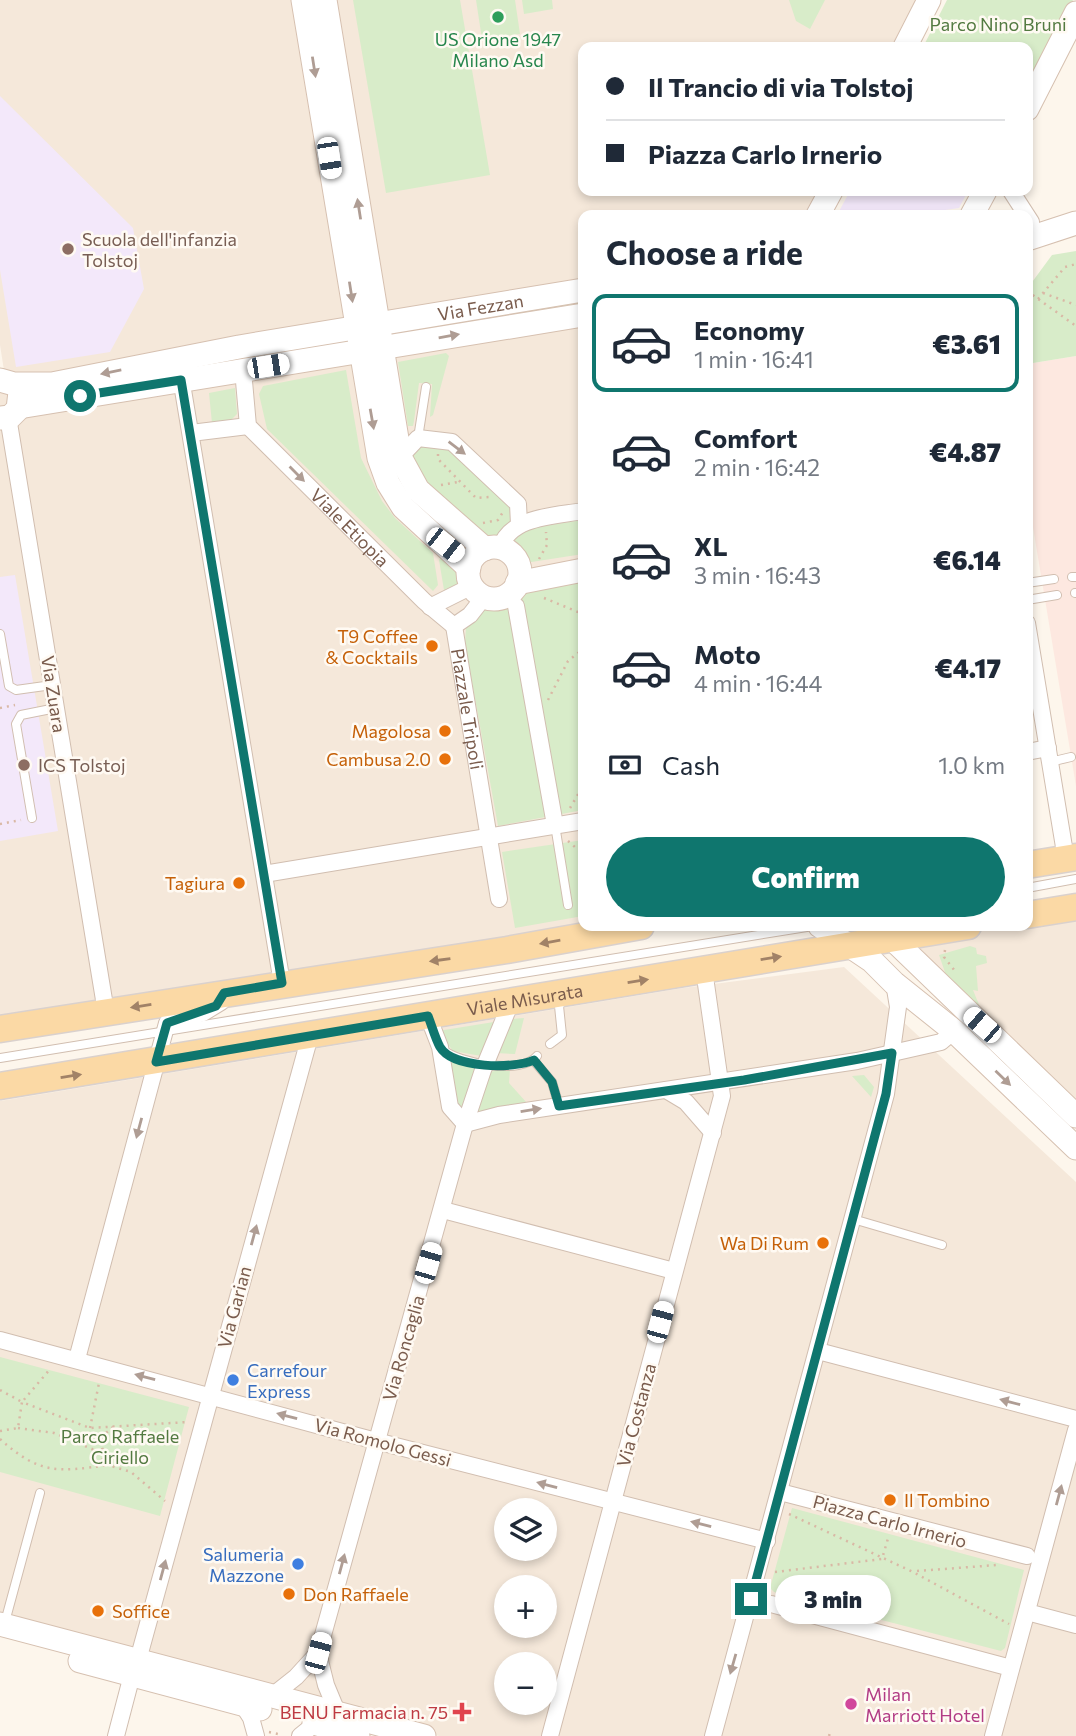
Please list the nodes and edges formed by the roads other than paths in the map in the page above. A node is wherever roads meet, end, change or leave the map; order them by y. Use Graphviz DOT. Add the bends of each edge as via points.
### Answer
graph roads {
  1 [pos="303,0"];
  2 [pos="325,0"];
  3 [pos="929,0"];
  4 [pos="1076,13"];
  5 [pos="908,42"];
  6 [pos="1033,97"];
  7 [pos="1076,223"];
  8 [pos="1033,234"];
  9 [pos="578,291"];
  10 [pos="578,316"];
  11 [pos="368,327"];
  12 [pos="239,346"];
  13 [pos="371,351"];
  14 [pos="180,369"];
  15 [pos="243,370"];
  16 [pos="4,377"];
  17 [pos="426,387"];
  18 [pos="9,414"];
  19 [pos="248,426"];
  20 [pos="191,433"];
  21 [pos="418,438"];
  22 [pos="400,457"];
  23 [pos="578,512"];
  24 [pos="519,524"];
  25 [pos="493,549"];
  26 [pos="578,572"];
  27 [pos="1054,579"];
  28 [pos="1033,582"];
  29 [pos="475,584"];
  30 [pos="517,595"];
  31 [pos="1057,595"];
  32 [pos="1033,599"];
  33 [pos="430,607"];
  34 [pos="454,626"];
  35 [pos="0,634"];
  36 [pos="1033,658"];
  37 [pos="52,685"];
  38 [pos="56,708"];
  39 [pos="1033,753"];
  40 [pos="1049,755"];
  41 [pos="1071,757"];
  42 [pos="32,818"];
  43 [pos="578,822"];
  44 [pos="555,825"];
  45 [pos="490,835"];
  46 [pos="1073,865"];
  47 [pos="1033,869"];
  48 [pos="264,874"];
  49 [pos="499,899"];
  50 [pos="568,905"];
  51 [pos="1076,907"];
  52 [pos="1033,914"];
  53 [pos="613,931"];
  54 [pos="782,931"];
  55 [pos="828,931"];
  56 [pos="939,931"];
  57 [pos="886,932"];
  58 [pos="933,932"];
  59 [pos="852,945"];
  60 [pos="704,970"];
  61 [pos="936,980"];
  62 [pos="282,983"];
  63 [pos="894,983"];
  64 [pos="573,992"];
  65 [pos="224,993"];
  66 [pos="512,1002"];
  67 [pos="106,1012"];
  68 [pos="428,1016"];
  69 [pos="962,1022"];
  70 [pos="0,1029"];
  71 [pos="164,1032"];
  72 [pos="310,1036"];
  73 [pos="550,1044"];
  74 [pos="440,1047"];
  75 [pos="892,1053"];
  76 [pos="0,1058"];
  77 [pos="156,1062"];
  78 [pos="485,1065"];
  79 [pos="720,1081"];
  80 [pos="666,1090"];
  81 [pos="1,1092"];
  82 [pos="559,1106"];
  83 [pos="1076,1116"];
  84 [pos="465,1124"];
  85 [pos="713,1133"];
  86 [pos="1076,1148"];
  87 [pos="443,1210"];
  88 [pos="853,1219"];
  89 [pos="942,1245"];
  90 [pos="674,1271"];
  91 [pos="0,1340"];
  92 [pos="818,1351"];
  93 [pos="77,1359"];
  94 [pos="211,1396"];
  95 [pos="1076,1419"];
  96 [pos="1076,1430"];
  97 [pos="376,1441"];
  98 [pos="780,1492"];
  99 [pos="40,1493"];
  100 [pos="613,1502"];
  101 [pos="767,1541"];
  102 [pos="1034,1558"];
  103 [pos="771,1604"];
  104 [pos="1027,1612"];
  105 [pos="1076,1625"];
  106 [pos="1,1631"];
  107 [pos="318,1653"];
  108 [pos="135,1667"];
  109 [pos="1011,1668"];
  110 [pos="272,1696"];
  111 [pos="242,1704"];
  112 [pos="338,1714"];
  113 [pos="308,1730"];
  114 [pos="116,1736"];
  115 [pos="256,1736"];
  116 [pos="358,1736"];
  117 [pos="424,1736"];
  118 [pos="550,1736"];
  119 [pos="713,1736"];
  120 [pos="993,1736"];
  1 -- 11 [label="street, one-way"];
  11 -- 2 [label="street, one-way"];
  3 -- 5 [label="street"];
  4 -- 6 [label="street"];
  7 -- 8 [label="street"];
  9 -- 11 [label="street, Via Fezzan"];
  13 -- 10 [label="street, Via Fezzan, one-way"];
  11 -- 12 [label="street, Via Fezzan"];
  11 -- 13 [label="street"];
  12 -- 14 [label="street, Via Fezzan"];
  12 -- 15 [label="street"];
  13 -- 15 [label="street, Via Fezzan"];
  13 -- 22 [label="street"];
  13 -- 29 [label="street, one-way" via="379,458 388,483 403,507"];
  14 -- 15 [label="street, Via Fezzan"];
  14 -- 16 [label="street, one-way" via="52,384"];
  14 -- 18 [label="street"];
  14 -- 20 [label="street"];
  15 -- 19 [label="street"];
  16 -- 18 [label="street" via="20,393"];
  17 -- 21 [label="lane"];
  18 -- 37 [label="street, Via Zuara"];
  19 -- 20 [label="street"];
  19 -- 33 [label="street, Viale Etiopia, one-way"];
  20 -- 48 [label="street"];
  21 -- 22 [label="street"];
  21 -- 24 [label="street, one-way" via="452,442 518,504"];
  22 -- 25 [label="street" via="418,490"];
  23 -- 24 [label="street"];
  24 -- 25 [label="street, Piazzale Tripoli"];
  25 -- 29 [label="street, Piazzale Tripoli" via="473,559"];
  25 -- 30 [label="street" via="517,562"];
  26 -- 30 [label="street, Piazzale Tripoli"];
  27 -- 28 [label="lane"];
  29 -- 30 [label="street, Piazzale Tripoli" via="503,597"];
  29 -- 33 [label="street, Piazzale Tripoli"];
  29 -- 34 [label="street, Piazzale Tripoli" via="470,615"];
  30 -- 44 [label="street"];
  31 -- 32 [label="lane"];
  33 -- 34 [label="street, Viale Etiopia"];
  34 -- 45 [label="street, Piazzale Tripoli"];
  35 -- 37 [label="lane" via="9,686 16,690"];
  36 -- 40 [label="street"];
  37 -- 38 [label="street, Via Zuara"];
  38 -- 42 [label="lane" via="21,715 16,724"];
  38 -- 67 [label="street, Via Zuara"];
  39 -- 40 [label="street"];
  40 -- 41 [label="lane"];
  40 -- 46 [label="street"];
  43 -- 44 [label="street"];
  44 -- 45 [label="street"];
  44 -- 50 [label="lane"];
  45 -- 48 [label="street"];
  45 -- 49 [label="street, Piazzale Tripoli"];
  46 -- 47 [label="main road"];
  48 -- 62 [label="street"];
  51 -- 52 [label="main road"];
  53 -- 62 [label="main road, Viale Misurata, one-way"];
  54 -- 71 [label="lane, Viale Misurata"];
  55 -- 59 [label="street"];
  56 -- 58 [label="main road"];
  57 -- 58 [label="main road"];
  57 -- 59 [label="main road"];
  57 -- 61 [label="street"];
  58 -- 61 [label="street"];
  60 -- 59 [label="main road, Viale Misurata, one-way"];
  59 -- 63 [label="street"];
  64 -- 60 [label="main road, Viale Misurata, one-way"];
  60 -- 79 [label="street, Via Costanza"];
  61 -- 69 [label="street"];
  62 -- 65 [label="main road, Viale Misurata"];
  63 -- 69 [label="street"];
  63 -- 75 [label="street" via="898,1007"];
  64 -- 66 [label="main road, Viale Misurata"];
  64 -- 73 [label="lane" via="559,1006 562,1035"];
  65 -- 67 [label="main road, Viale Misurata, one-way"];
  65 -- 71 [label="street, Viale Misurata" via="216,1006 174,1019"];
  66 -- 68 [label="main road, Viale Misurata"];
  66 -- 78 [label="street, Via Roncaglia"];
  67 -- 70 [label="main road, Viale Misurata"];
  68 -- 72 [label="main road, Viale Misurata"];
  68 -- 74 [label="street"];
  69 -- 75 [label="street" via="942,1042"];
  69 -- 83 [label="street"];
  69 -- 86 [label="street, one-way"];
  71 -- 76 [label="lane, Viale Misurata"];
  71 -- 77 [label="street"];
  72 -- 77 [label="main road, Viale Misurata"];
  94 -- 72 [label="street, Via Garian, one-way"];
  74 -- 78 [label="lane" via="463,1061"];
  74 -- 84 [label="street" via="450,1107"];
  75 -- 79 [label="street"];
  75 -- 88 [label="street" via="886,1094"];
  81 -- 77 [label="main road, Viale Misurata, one-way"];
  77 -- 93 [label="street, one-way"];
  78 -- 82 [label="lane" via="536,1058 552,1082"];
  78 -- 84 [label="street, Via Roncaglia"];
  79 -- 80 [label="street"];
  79 -- 85 [label="street, Via Costanza" via="722,1096"];
  80 -- 82 [label="street"];
  80 -- 85 [label="street" via="686,1102"];
  84 -- 82 [label="street, one-way"];
  84 -- 87 [label="street, Via Roncaglia"];
  85 -- 90 [label="street, Via Costanza"];
  87 -- 90 [label="street"];
  87 -- 97 [label="street, Via Roncaglia"];
  88 -- 89 [label="lane"];
  88 -- 92 [label="street"];
  90 -- 100 [label="street, Via Costanza"];
  91 -- 93 [label="street, Via Romolo Gessi"];
  95 -- 92 [label="street, one-way"];
  92 -- 98 [label="street"];
  94 -- 93 [label="street, Via Romolo Gessi, one-way"];
  97 -- 94 [label="street, Via Romolo Gessi, one-way"];
  108 -- 94 [label="street, Via Garian, one-way"];
  102 -- 96 [label="street, one-way"];
  100 -- 97 [label="street, Via Romolo Gessi, one-way"];
  107 -- 97 [label="street, Via Roncaglia, one-way"];
  98 -- 101 [label="street"];
  98 -- 102 [label="street, Piazza Carlo Irnerio"];
  99 -- 106 [label="lane"];
  101 -- 100 [label="street, Via Romolo Gessi, one-way"];
  100 -- 118 [label="street, Via Costanza"];
  101 -- 119 [label="street, one-way"];
  102 -- 104 [label="street"];
  103 -- 109 [label="street"];
  104 -- 105 [label="street"];
  104 -- 109 [label="street"];
  106 -- 108 [label="street"];
  107 -- 110 [label="street, Via Roncaglia"];
  107 -- 112 [label="street, Via Roncaglia"];
  108 -- 110 [label="street"];
  108 -- 111 [label="street"];
  108 -- 114 [label="street, Via Garian"];
  109 -- 120 [label="street"];
  110 -- 111 [label="street"];
  110 -- 112 [label="street"];
  111 -- 113 [label="street"];
  111 -- 115 [label="street"];
  112 -- 117 [label="street"];
  113 -- 116 [label="street"];
}
